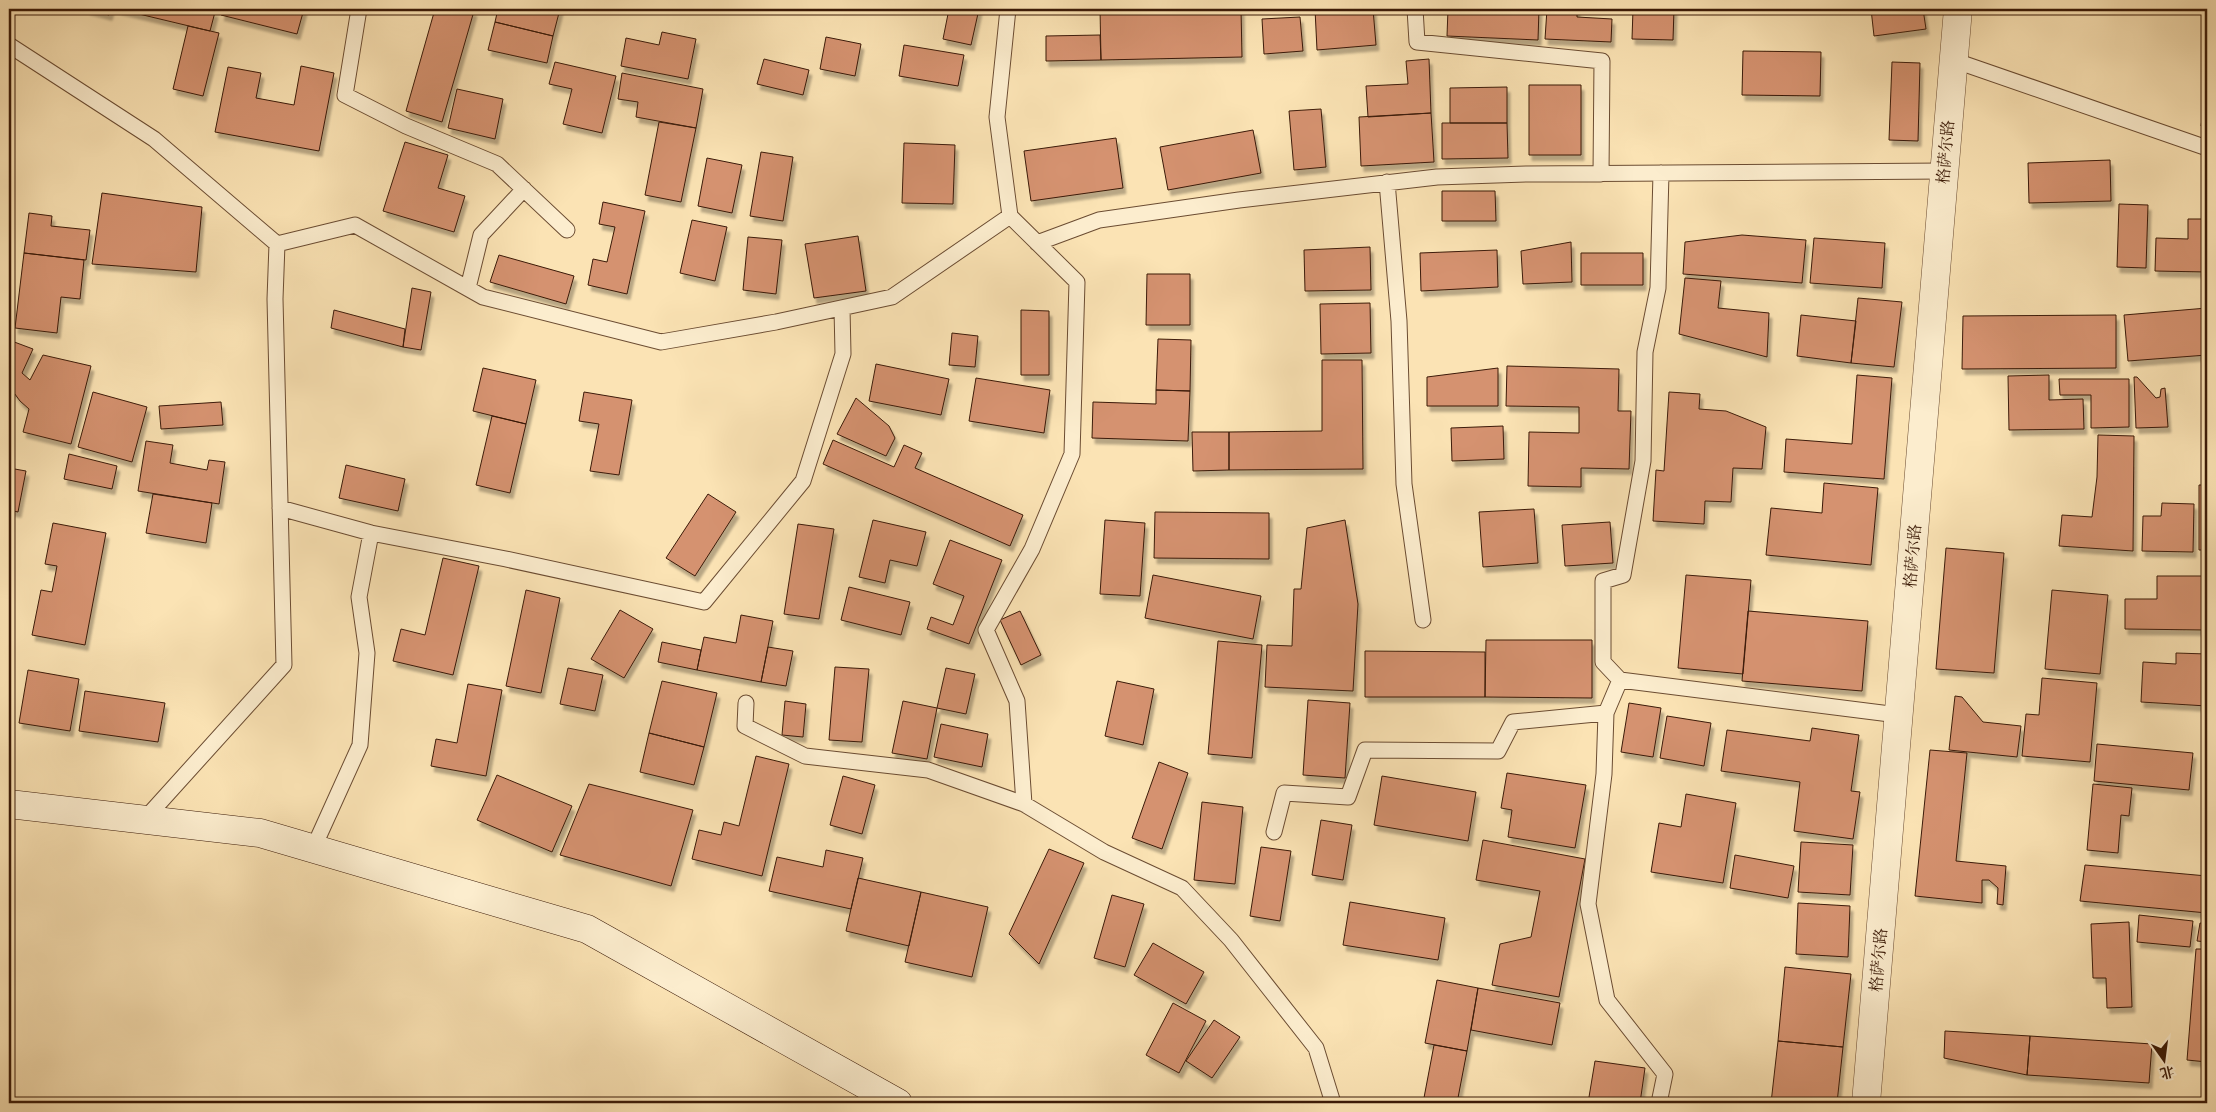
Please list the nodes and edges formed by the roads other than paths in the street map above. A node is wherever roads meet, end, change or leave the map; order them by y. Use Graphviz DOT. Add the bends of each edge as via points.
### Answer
graph roads {
  1 [pos="359,9"];
  2 [pos="1008,9"];
  3 [pos="1414,9"];
  4 [pos="1958,9"];
  5 [pos="9,45"];
  6 [pos="1953,60"];
  7 [pos="2207,148"];
  8 [pos="1944,171"];
  9 [pos="1661,173"];
  10 [pos="1601,174"];
  11 [pos="1387,182"];
  12 [pos="524,189"];
  13 [pos="1010,216"];
  14 [pos="567,230"];
  15 [pos="1037,243"];
  16 [pos="277,244"];
  17 [pos="468,288"];
  18 [pos="842,308"];
  19 [pos="280,508"];
  20 [pos="371,533"];
  21 [pos="1424,620"];
  22 [pos="1620,680"];
  23 [pos="746,703"];
  24 [pos="1606,713"];
  25 [pos="1898,715"];
  26 [pos="9,804"];
  27 [pos="1024,804"];
  28 [pos="144,820"];
  29 [pos="1274,832"];
  30 [pos="313,849"];
  31 [pos="898,1103"];
  32 [pos="1333,1103"];
  33 [pos="1659,1103"];
  34 [pos="1866,1103"];
  1 -- 12 [label="lane" via="345,95 406,126 497,164"];
  2 -- 13 [label="lane" via="997,117"];
  3 -- 10 [label="lane" via="1417,42 1602,61"];
  4 -- 6 [label="street, 格萨尔路"];
  5 -- 16 [label="lane" via="154,139"];
  6 -- 7 [label="lane"];
  6 -- 8 [label="street, 格萨尔路"];
  8 -- 9 [label="lane"];
  8 -- 25 [label="street, 格萨尔路"];
  9 -- 10 [label="lane"];
  9 -- 22 [label="lane" via="1658,288 1645,352 1643,462 1623,574 1603,582 1603,662"];
  10 -- 11 [label="lane" via="1437,177"];
  11 -- 15 [label="lane" via="1099,220"];
  11 -- 21 [label="lane" via="1399,321 1404,484"];
  12 -- 14 [label="lane"];
  12 -- 17 [label="lane" via="481,235"];
  13 -- 15 [label="lane"];
  13 -- 18 [label="lane" via="892,297"];
  15 -- 27 [label="lane" via="1078,282 1072,454 1032,549 986,630 1017,701"];
  16 -- 17 [label="lane" via="355,225"];
  16 -- 19 [label="lane" via="274,299"];
  17 -- 18 [label="lane" via="484,297 661,342"];
  18 -- 20 [label="lane" via="843,354 803,482 704,602"];
  19 -- 20 [label="lane"];
  19 -- 28 [label="lane" via="284,665"];
  20 -- 30 [label="lane" via="359,597 367,653 360,745"];
  22 -- 24 [label="lane"];
  22 -- 25 [label="lane"];
  23 -- 27 [label="lane" via="744,726 805,756 928,770"];
  24 -- 29 [label="lane" via="1513,722 1498,751 1365,750 1348,797 1284,793"];
  24 -- 33 [label="lane" via="1604,774 1588,904 1607,1000 1665,1074"];
  25 -- 34 [label="street, 格萨尔路"];
  26 -- 28 [label="street"];
  27 -- 32 [label="lane" via="1104,852 1182,888 1231,940 1316,1048"];
  28 -- 30 [label="street" via="260,833"];
  30 -- 31 [label="street" via="588,929"];
}
